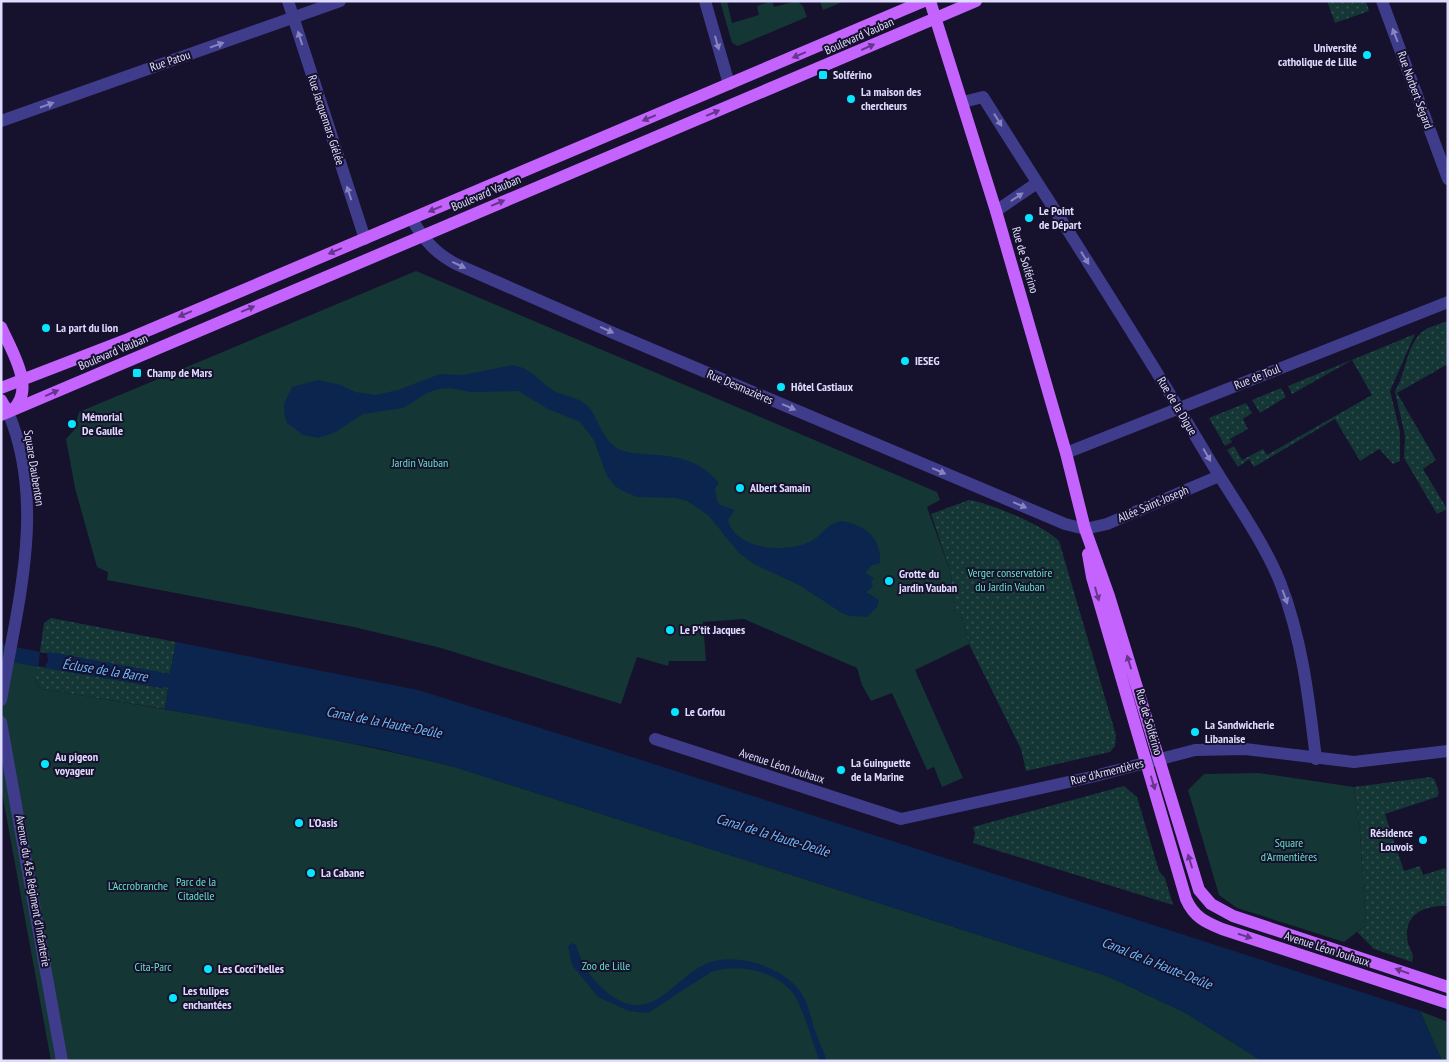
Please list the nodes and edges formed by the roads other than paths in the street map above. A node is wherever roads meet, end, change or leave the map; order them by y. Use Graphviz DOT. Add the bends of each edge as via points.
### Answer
graph roads {
  1 [pos="288,1"];
  2 [pos="340,1"];
  3 [pos="705,1"];
  4 [pos="924,1"];
  5 [pos="930,1"];
  6 [pos="976,1"];
  7 [pos="1382,1"];
  8 [pos="294,17"];
  9 [pos="935,17"];
  10 [pos="729,84"];
  11 [pos="963,102"];
  12 [pos="1,121"];
  13 [pos="1448,179"];
  14 [pos="1037,183"];
  15 [pos="996,211"];
  16 [pos="412,219"];
  17 [pos="421,235"];
  18 [pos="365,239"];
  19 [pos="1448,302"];
  20 [pos="1,327"];
  21 [pos="22,381"];
  22 [pos="1,388"];
  23 [pos="1,400"];
  24 [pos="1179,408"];
  25 [pos="4,414"];
  26 [pos="1066,453"];
  27 [pos="1219,476"];
  28 [pos="1085,529"];
  29 [pos="1,700"];
  30 [pos="1,722"];
  31 [pos="655,739"];
  32 [pos="1448,751"];
  33 [pos="1316,759"];
  34 [pos="1153,760"];
  35 [pos="901,819"];
  36 [pos="1211,904"];
  37 [pos="1200,918"];
  38 [pos="1448,987"];
  39 [pos="1448,1003"];
  40 [pos="62,1061"];
  1 -- 8 [label="street, Rue Jacquemars Giélée"];
  2 -- 8 [label="street, Rue Patou"];
  3 -- 10 [label="street, one-way"];
  4 -- 10 [label="main road, Boulevard Vauban, one-way"];
  5 -- 9 [label="main road, Rue de Solférino"];
  6 -- 9 [label="main road, Boulevard Vauban"];
  13 -- 7 [label="street, Rue Norbert Ségard, one-way"];
  12 -- 8 [label="street, Rue Patou, one-way"];
  18 -- 8 [label="street, Rue Jacquemars Giélée, one-way"];
  9 -- 11 [label="main road, Rue de Solférino"];
  17 -- 9 [label="main road, Boulevard Vauban, one-way"];
  10 -- 16 [label="main road, Boulevard Vauban, one-way"];
  11 -- 14 [label="street, Rue de la Digue, one-way" via="984,97"];
  11 -- 15 [label="main road, Rue de Solférino"];
  15 -- 14 [label="street, one-way"];
  14 -- 24 [label="street, Rue de la Digue, one-way"];
  15 -- 26 [label="main road, Rue de Solférino"];
  16 -- 17 [label="street, Rue Desmazières"];
  16 -- 18 [label="main road, Boulevard Vauban"];
  25 -- 17 [label="main road, Boulevard Vauban, one-way"];
  17 -- 28 [label="street, Rue Desmazières, one-way" via="439,254 465,268 1040,514"];
  18 -- 21 [label="main road, Boulevard Vauban, one-way"];
  19 -- 24 [label="street, Rue de Toul"];
  20 -- 21 [label="main road"];
  21 -- 22 [label="main road, Boulevard Vauban"];
  21 -- 25 [label="main road" via="22,396 15,407"];
  23 -- 25 [label="main road"];
  24 -- 26 [label="street, Rue de Toul"];
  24 -- 27 [label="street, Rue de la Digue, one-way"];
  25 -- 29 [label="street, Square Daubenton" via="18,444 28,542"];
  26 -- 28 [label="main road, Rue de Solférino"];
  27 -- 28 [label="street, Allée Saint-Joseph" via="1107,524"];
  27 -- 33 [label="street, Rue de la Digue, one-way" via="1273,566 1288,606 1306,685"];
  28 -- 34 [label="main road, Rue de Solférino" via="1092,577"];
  30 -- 40 [label="street, Avenue du 43e Régiment d'Infanterie"];
  31 -- 35 [label="street, Avenue Léon Jouhaux"];
  32 -- 33 [label="street, Rue d'Armentières" via="1370,762"];
  33 -- 34 [label="street, Rue d'Armentières" via="1231,749 1195,750"];
  34 -- 35 [label="street, Rue d'Armentières"];
  36 -- 34 [label="main road, Rue de Solférino, one-way" via="1199,890"];
  34 -- 37 [label="main road, Rue de Solférino, one-way" via="1186,899"];
  38 -- 36 [label="main road, Avenue Léon Jouhaux, one-way" via="1233,916"];
  37 -- 39 [label="main road, Avenue Léon Jouhaux, one-way" via="1222,929"];
}
